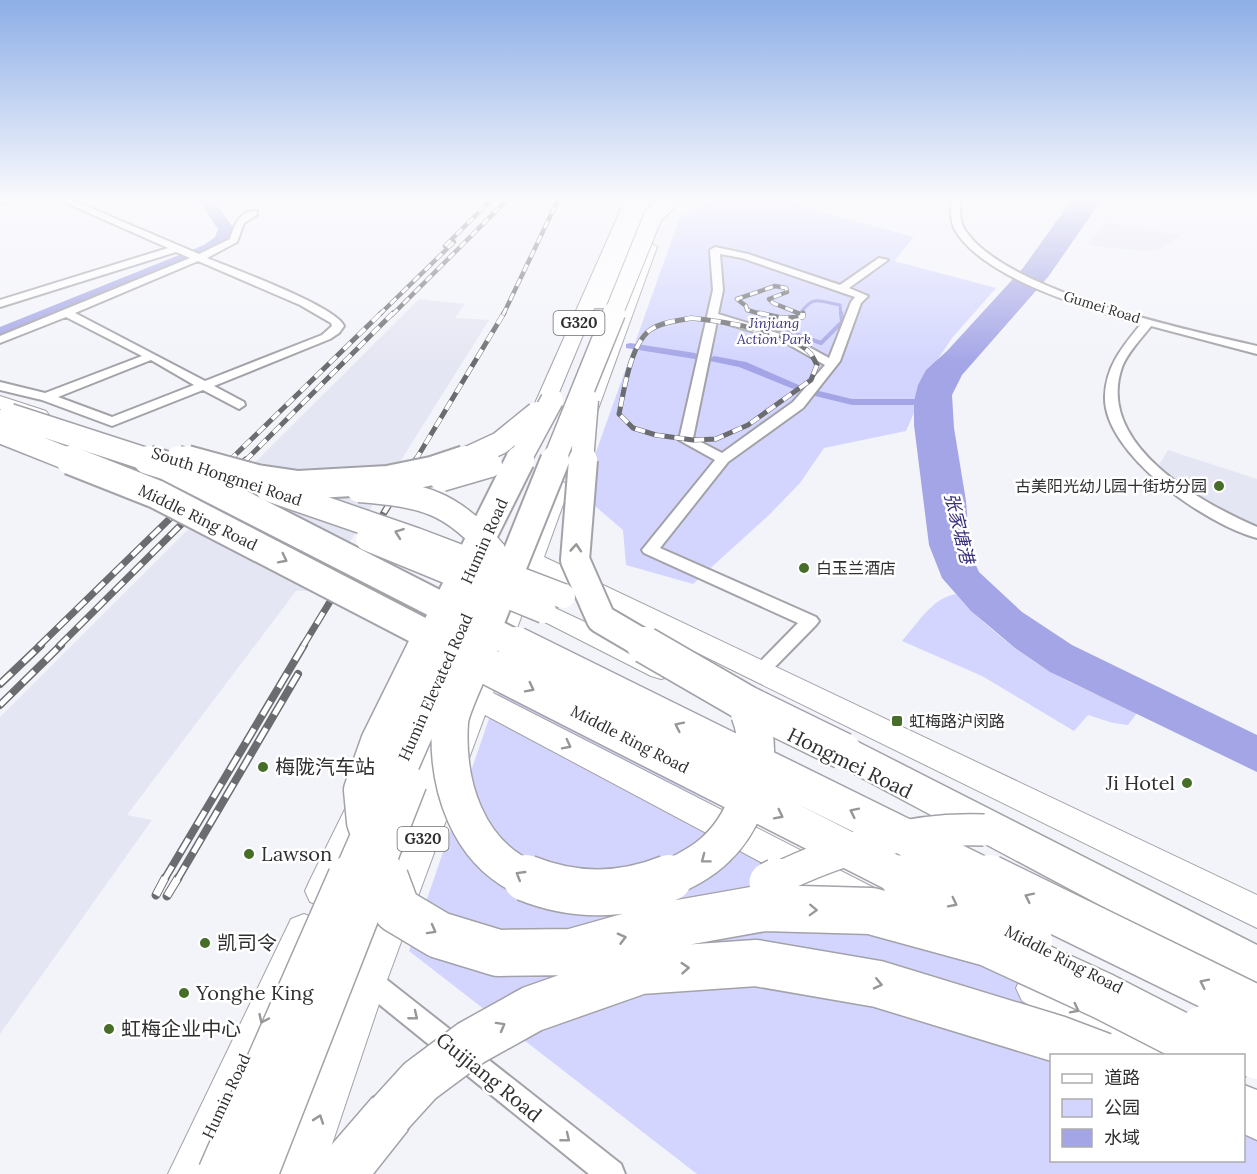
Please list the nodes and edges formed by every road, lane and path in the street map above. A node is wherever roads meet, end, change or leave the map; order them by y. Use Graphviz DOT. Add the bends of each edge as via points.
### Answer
graph roads {
  1 [pos="163,253"];
  2 [pos="189,253"];
  3 [pos="204,253"];
  4 [pos="610,253"];
  5 [pos="635,253"];
  6 [pos="643,253"];
  7 [pos="716,253"];
  8 [pos="729,253"];
  9 [pos="982,253"];
  10 [pos="196,256"];
  11 [pos="883,260"];
  12 [pos="842,288"];
  13 [pos="0,304"];
  14 [pos="65,312"];
  15 [pos="713,316"];
  16 [pos="622,321"];
  17 [pos="1149,322"];
  18 [pos="0,340"];
  19 [pos="1257,350"];
  20 [pos="152,356"];
  21 [pos="832,364"];
  22 [pos="581,368"];
  23 [pos="203,385"];
  24 [pos="0,386"];
  25 [pos="552,400"];
  26 [pos="0,402"];
  27 [pos="239,405"];
  28 [pos="0,411"];
  29 [pos="44,412"];
  30 [pos="0,418"];
  31 [pos="0,432"];
  32 [pos="526,448"];
  33 [pos="723,459"];
  34 [pos="154,462"];
  35 [pos="340,488"];
  36 [pos="1257,533"];
  37 [pos="506,554"];
  38 [pos="446,560"];
  39 [pos="426,669"];
  40 [pos="760,672"];
  41 [pos="464,709"];
  42 [pos="749,713"];
  43 [pos="984,830"];
  44 [pos="1257,912"];
  45 [pos="668,925"];
  46 [pos="1257,931"];
  47 [pos="1257,967"];
  48 [pos="368,980"];
  49 [pos="1257,1009"];
  50 [pos="1098,1054"];
  51 [pos="1161,1054"];
  52 [pos="1217,1054"];
  53 [pos="1257,1056"];
  54 [pos="190,1174"];
  55 [pos="221,1174"];
  56 [pos="231,1174"];
  57 [pos="258,1174"];
  58 [pos="264,1174"];
  59 [pos="300,1174"];
  60 [pos="340,1174"];
  61 [pos="611,1174"];
  1 -- 13 [label="street"];
  2 -- 10 [label="street"];
  3 -- 10 [label="street"];
  4 -- 32 [label="main road, Humin Road / G320"];
  5 -- 22 [label="highway, Humin Elevated Road"];
  6 -- 16 [label="main road, Humin Road / G320"];
  7 -- 15 [label="street" via="718,290"];
  8 -- 12 [label="street"];
  9 -- 17 [label="street, Gumei Road" via="1009,271 1048,289"];
  10 -- 14 [label="street"];
  10 -- 23 [label="street" via="304,303 336,321 338,326 326,337"];
  11 -- 12 [label="street"];
  12 -- 21 [label="street" via="864,296 856,302"];
  14 -- 18 [label="street"];
  14 -- 20 [label="street"];
  15 -- 21 [label="street" via="783,337"];
  15 -- 33 [label="street" via="686,440"];
  16 -- 22 [label="main road, Humin Road" via="597,331"];
  16 -- 37 [label="main road, Humin Road / G320"];
  17 -- 19 [label="street, Gumei Road"];
  17 -- 36 [label="street" via="1120,358 1113,378 1111,401 1125,436 1160,477 1186,497"];
  20 -- 23 [label="street"];
  20 -- 29 [label="street"];
  21 -- 33 [label="street" via="798,405"];
  22 -- 25 [label="highway"];
  22 -- 37 [label="main road, Humin Road"];
  22 -- 41 [label="highway, Humin Elevated Road, bridge"];
  47 -- 22 [label="highway, one-way, bridge" via="747,704 601,619 575,560"];
  22 -- 55 [label="highway, Humin Elevated Road, bridge" via="461,628"];
  23 -- 27 [label="street"];
  23 -- 29 [label="street" via="112,422"];
  24 -- 29 [label="street"];
  25 -- 29 [label="highway, bridge" via="511,437 466,460 425,473 348,485 287,484 238,474"];
  25 -- 45 [label="highway, one-way, bridge" via="508,480 379,741 362,790 365,822 397,909 439,934 498,953 572,952"];
  26 -- 34 [label="main road, South Hongmei Road"];
  28 -- 29 [label="highway, Middle Ring Road, bridge"];
  49 -- 29 [label="highway, Middle Ring Road, one-way, bridge" via="629,702 167,466"];
  30 -- 34 [label="main road, South Hongmei Road"];
  31 -- 53 [label="highway, Middle Ring Road, one-way, bridge" via="156,494 644,747"];
  32 -- 35 [label="main road, bridge" via="490,465 429,481"];
  32 -- 37 [label="main road, Humin Road / G320"];
  33 -- 40 [label="street" via="650,550 810,621"];
  34 -- 35 [label="main road, bridge" via="196,455"];
  34 -- 38 [label="main road, South Hongmei Road, bridge"];
  34 -- 56 [label="main road, bridge" via="181,485 303,532 380,571 418,605 443,652 442,691 297,1015"];
  35 -- 37 [label="main road, bridge" via="385,492 451,509"];
  37 -- 39 [label="main road, Humin Road / G320"];
  37 -- 40 [label="main road"];
  37 -- 41 [label="main road, Humin Road / G320"];
  37 -- 57 [label="main road, Humin Road, bridge" via="421,756"];
  38 -- 42 [label="main road, Hongmei Road, bridge"];
  38 -- 46 [label="main road, Hongmei Road, bridge" via="563,596"];
  39 -- 41 [label="main road"];
  39 -- 54 [label="main road, Humin Road / G320, one-way"];
  40 -- 44 [label="main road"];
  42 -- 41 [label="highway, one-way, bridge" via="759,754 754,780 726,840 688,871 658,884 603,893 544,886 522,876 479,842 459,803 455,783"];
  41 -- 48 [label="main road, Humin Road / G320"];
  41 -- 51 [label="main road, one-way"];
  41 -- 58 [label="highway, Humin Elevated Road, bridge"];
  42 -- 43 [label="main road, Hongmei Road, bridge"];
  43 -- 45 [label="main road, bridge" via="955,827 866,843 826,856 726,903"];
  43 -- 47 [label="main road, Hongmei Road"];
  45 -- 52 [label="highway, one-way, bridge" via="764,908 871,911 988,943"];
  59 -- 48 [label="main road, Humin Road / G320, one-way"];
  48 -- 61 [label="street, Guijiang Road, one-way"];
  60 -- 50 [label="highway, one-way, bridge" via="420,1081 471,1043 532,1009 639,972 756,963 878,984"];
}
